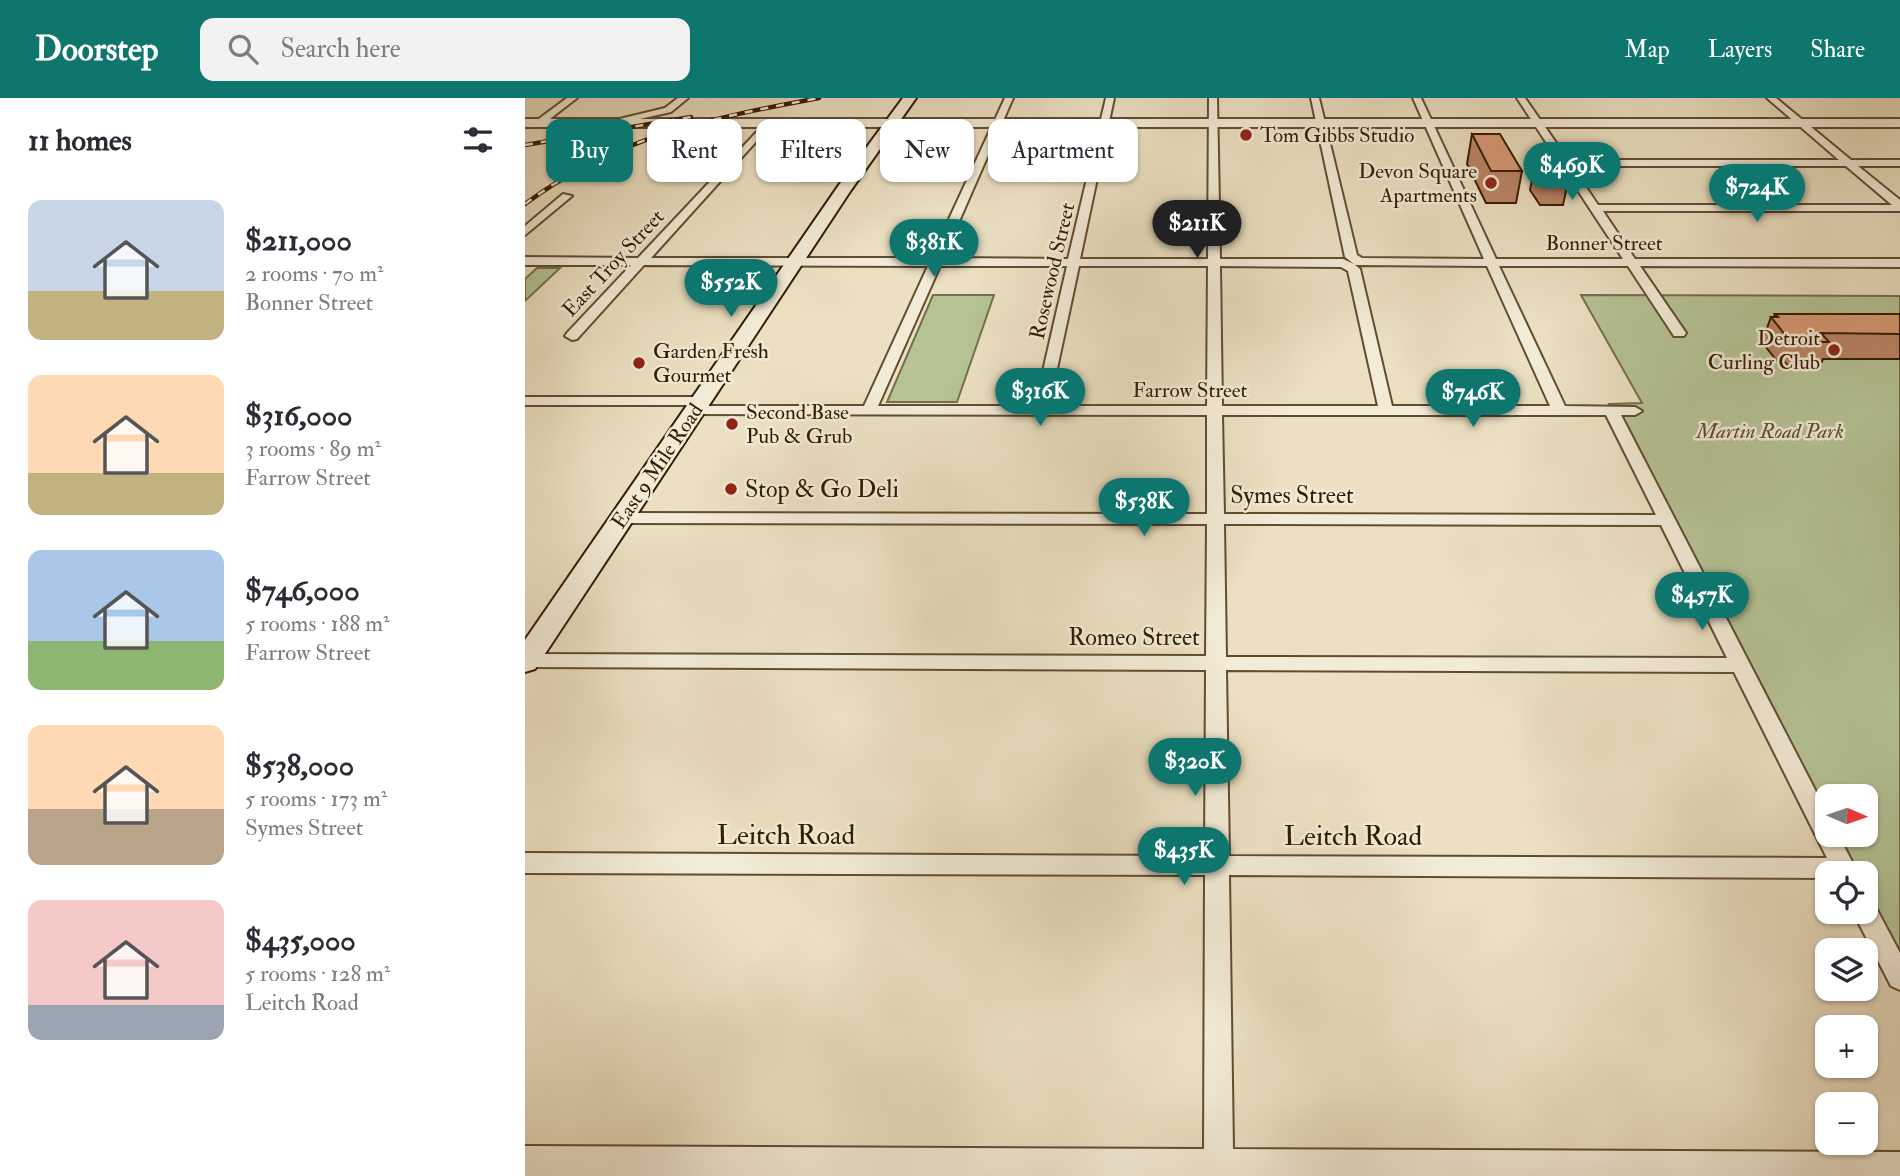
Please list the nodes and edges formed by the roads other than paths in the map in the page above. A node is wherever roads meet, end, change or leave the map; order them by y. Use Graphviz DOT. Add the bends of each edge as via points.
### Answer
graph roads {
  1 [pos="573,98"];
  2 [pos="684,98"];
  3 [pos="910,98"];
  4 [pos="1009,98"];
  5 [pos="1110,98"];
  6 [pos="1213,98"];
  7 [pos="1315,98"];
  8 [pos="1417,98"];
  9 [pos="1521,98"];
  10 [pos="1770,98"];
  11 [pos="626,119"];
  12 [pos="894,119"];
  13 [pos="999,119"];
  14 [pos="1106,119"];
  15 [pos="525,122"];
  16 [pos="539,122"];
  17 [pos="546,122"];
  18 [pos="633,123"];
  19 [pos="756,123"];
  20 [pos="1138,123"];
  21 [pos="1213,123"];
  22 [pos="1321,123"];
  23 [pos="1430,123"];
  24 [pos="1538,123"];
  25 [pos="1800,123"];
  26 [pos="1900,123"];
  27 [pos="756,136"];
  28 [pos="880,138"];
  29 [pos="988,143"];
  30 [pos="1565,163"];
  31 [pos="1848,163"];
  32 [pos="1900,163"];
  33 [pos="1092,182"];
  34 [pos="568,196"];
  35 [pos="1900,207"];
  36 [pos="1595,208"];
  37 [pos="525,232"];
  38 [pos="642,261"];
  39 [pos="795,261"];
  40 [pos="935,262"];
  41 [pos="1074,262"];
  42 [pos="1214,262"];
  43 [pos="1352,262"];
  44 [pos="1632,262"];
  45 [pos="527,263"];
  46 [pos="1493,263"];
  47 [pos="1900,263"];
  48 [pos="1679,333"];
  49 [pos="572,336"];
  50 [pos="525,401"];
  51 [pos="698,405"];
  52 [pos="869,410"];
  53 [pos="1041,410"];
  54 [pos="1215,411"];
  55 [pos="1386,411"];
  56 [pos="1635,411"];
  57 [pos="1560,412"];
  58 [pos="1612,412"];
  59 [pos="621,518"];
  60 [pos="1216,519"];
  61 [pos="1668,520"];
  62 [pos="525,662"];
  63 [pos="1216,663"];
  64 [pos="1741,665"];
  65 [pos="1815,811"];
  66 [pos="525,863"];
  67 [pos="1217,864"];
  68 [pos="1815,871"];
  69 [pos="1872,924"];
  70 [pos="1900,978"];
  71 [pos="525,1161"];
  72 [pos="1900,1167"];
  73 [pos="1219,1170"];
  1 -- 16 [label="street"];
  2 -- 11 [label="street" via="671,109"];
  3 -- 12 [label="main road, East 9 Mile Road"];
  4 -- 13 [label="street"];
  5 -- 14 [label="street, Rosewood Street"];
  6 -- 21 [label="street"];
  7 -- 22 [label="street"];
  8 -- 23 [label="street"];
  9 -- 24 [label="street"];
  10 -- 25 [label="street"];
  15 -- 16 [label="street"];
  16 -- 17 [label="street"];
  18 -- 19 [label="street"];
  20 -- 21 [label="street"];
  21 -- 22 [label="street"];
  21 -- 42 [label="street"];
  22 -- 23 [label="street"];
  22 -- 43 [label="street"];
  23 -- 24 [label="street"];
  23 -- 46 [label="street"];
  24 -- 25 [label="street"];
  24 -- 30 [label="street"];
  25 -- 26 [label="street"];
  25 -- 31 [label="street"];
  27 -- 38 [label="street, East Troy Street"];
  28 -- 39 [label="main road, East 9 Mile Road"];
  29 -- 40 [label="street"];
  30 -- 31 [label="street"];
  30 -- 36 [label="street"];
  31 -- 32 [label="street"];
  31 -- 35 [label="street"];
  33 -- 41 [label="street, Rosewood Street"];
  34 -- 37 [label="street"];
  35 -- 36 [label="street"];
  36 -- 44 [label="street"];
  38 -- 39 [label="street, Bonner Street"];
  38 -- 45 [label="street, Bonner Street"];
  38 -- 49 [label="street, East Troy Street"];
  39 -- 40 [label="street, Bonner Street"];
  39 -- 51 [label="main road, East 9 Mile Road"];
  40 -- 41 [label="street, Bonner Street"];
  40 -- 52 [label="street"];
  41 -- 42 [label="street, Bonner Street"];
  41 -- 53 [label="street, Rosewood Street"];
  42 -- 43 [label="street, Bonner Street"];
  42 -- 54 [label="street"];
  43 -- 46 [label="street, Bonner Street"];
  43 -- 55 [label="street"];
  44 -- 46 [label="street, Bonner Street"];
  44 -- 47 [label="street, Bonner Street"];
  44 -- 48 [label="street"];
  46 -- 57 [label="street"];
  50 -- 51 [label="street, Farrow Street"];
  51 -- 52 [label="street, Farrow Street"];
  51 -- 59 [label="main road, East 9 Mile Road"];
  52 -- 53 [label="street, Farrow Street"];
  53 -- 54 [label="street, Farrow Street"];
  54 -- 55 [label="street, Farrow Street"];
  54 -- 60 [label="street"];
  55 -- 57 [label="street, Farrow Street"];
  56 -- 58 [label="street, Farrow Street"];
  57 -- 58 [label="street, Farrow Street"];
  58 -- 61 [label="street"];
  59 -- 60 [label="street, Symes Street"];
  59 -- 62 [label="main road, East 9 Mile Road"];
  60 -- 61 [label="street, Symes Street"];
  60 -- 63 [label="street"];
  61 -- 64 [label="street"];
  62 -- 63 [label="street, Romeo Street"];
  63 -- 64 [label="street, Romeo Street"];
  63 -- 67 [label="street"];
  64 -- 65 [label="street"];
  66 -- 67 [label="street, Leitch Road"];
  67 -- 68 [label="street, Leitch Road"];
  67 -- 73 [label="street"];
  69 -- 70 [label="street"];
  71 -- 73 [label="street"];
  72 -- 73 [label="street"];
}
